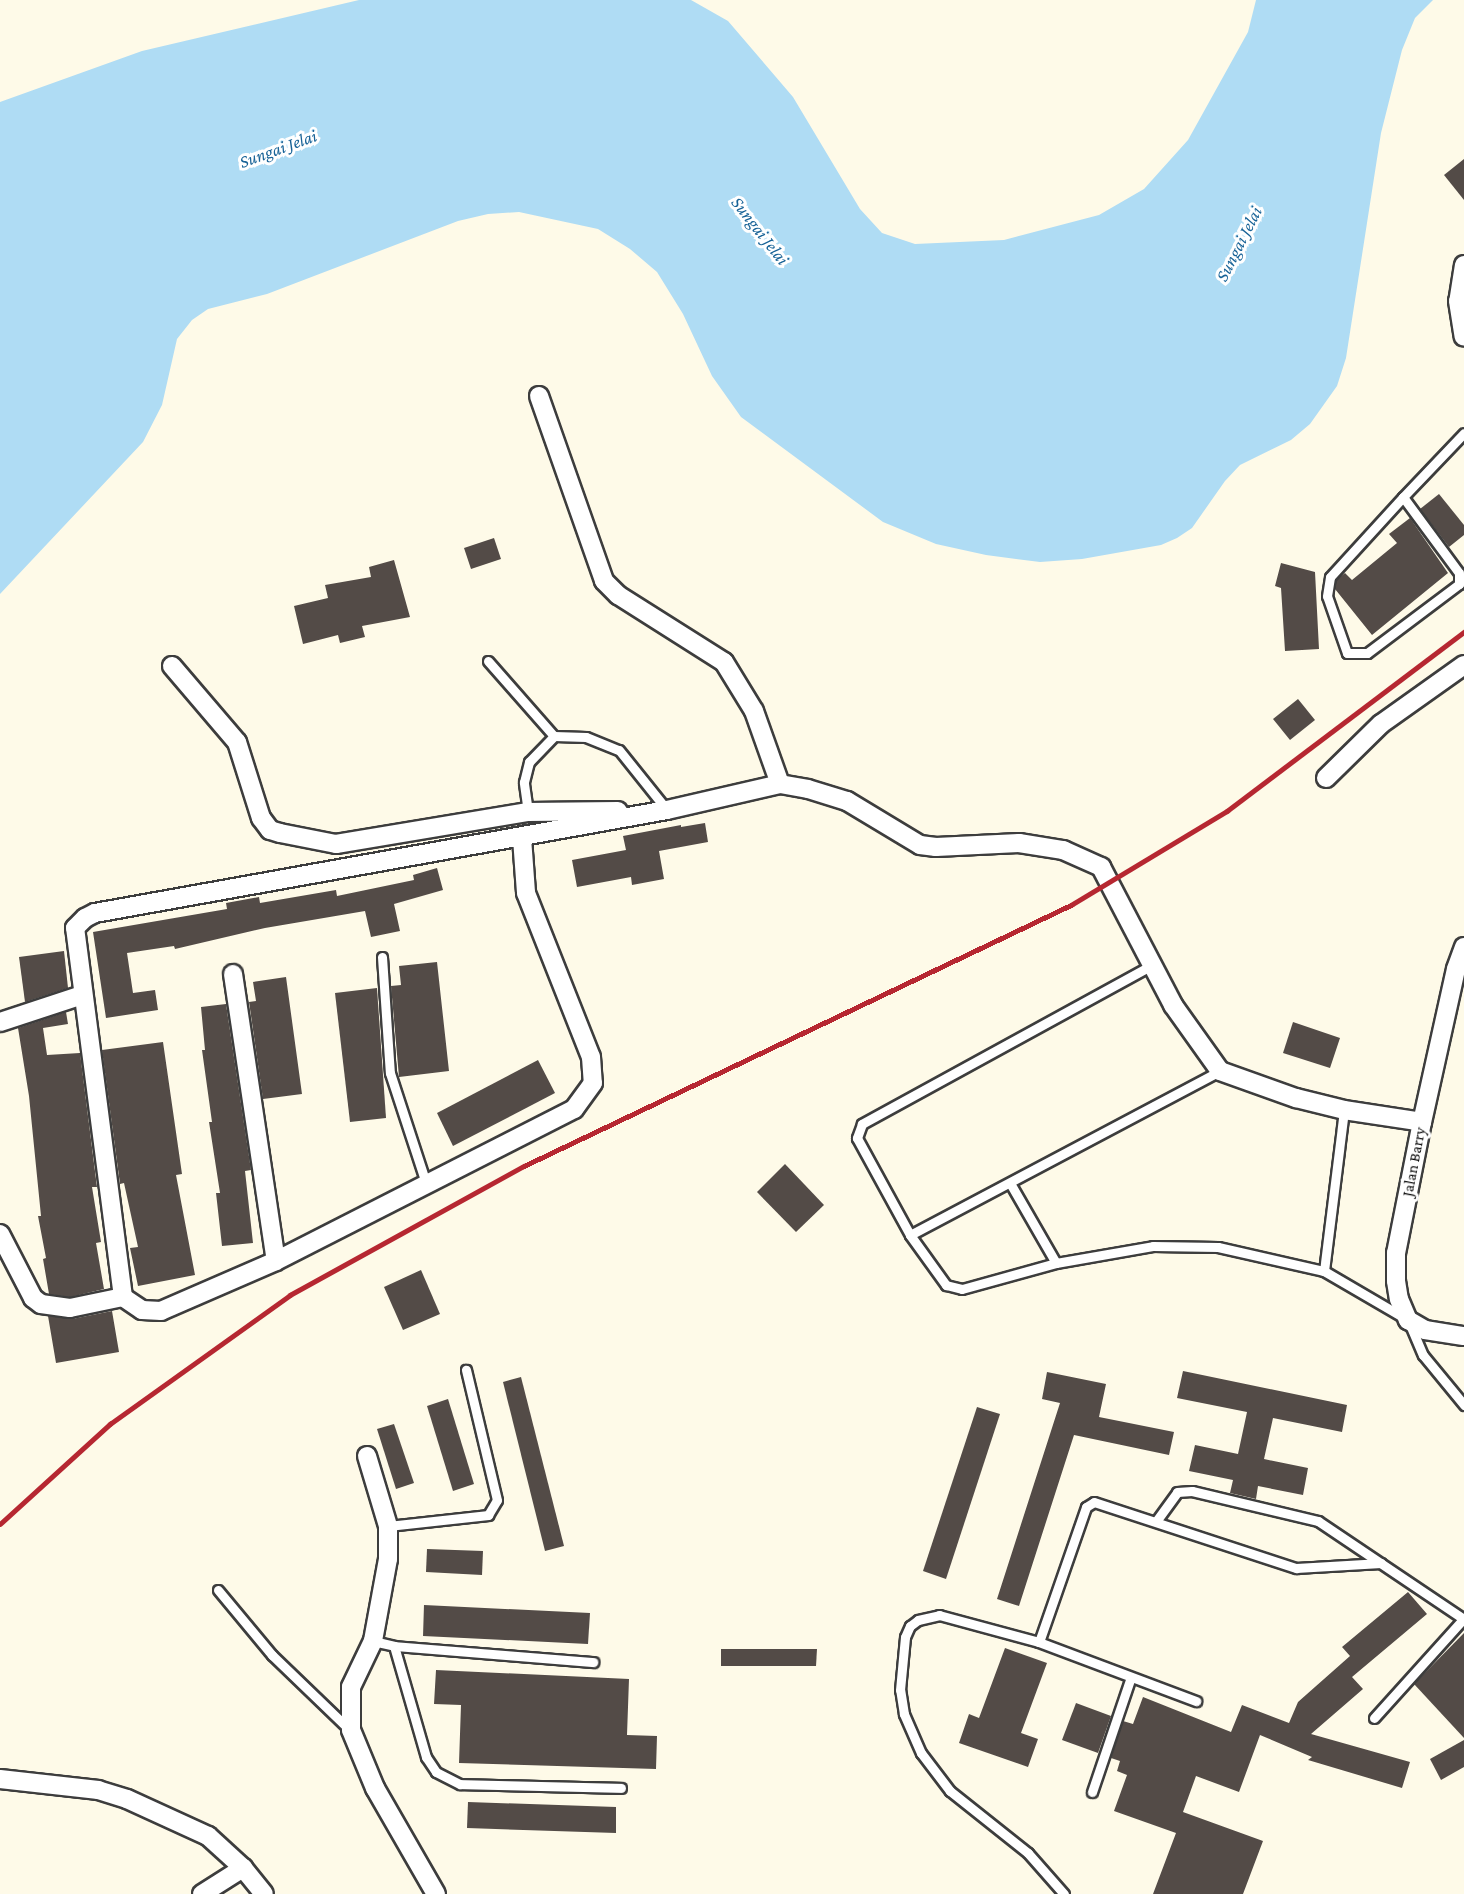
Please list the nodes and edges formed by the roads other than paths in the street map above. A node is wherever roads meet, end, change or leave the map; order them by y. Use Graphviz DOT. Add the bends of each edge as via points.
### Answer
graph roads {
  1 [pos="1464,265"];
  2 [pos="1464,337"];
  3 [pos="539,396"];
  4 [pos="1464,433"];
  5 [pos="1403,497"];
  6 [pos="488,661"];
  7 [pos="1464,665"];
  8 [pos="172,666"];
  9 [pos="554,736"];
  10 [pos="1326,778"];
  11 [pos="780,784"];
  12 [pos="668,810"];
  13 [pos="528,812"];
  14 [pos="522,838"];
  15 [pos="1464,947"];
  16 [pos="382,957"];
  17 [pos="1152,964"];
  18 [pos="233,974"];
  19 [pos="82,995"];
  20 [pos="0,1022"];
  21 [pos="1220,1071"];
  22 [pos="1344,1110"];
  23 [pos="1422,1122"];
  24 [pos="1010,1184"];
  25 [pos="427,1186"];
  26 [pos="0,1234"];
  27 [pos="910,1235"];
  28 [pos="276,1261"];
  29 [pos="1056,1263"];
  30 [pos="1324,1271"];
  31 [pos="123,1297"];
  32 [pos="1408,1320"];
  33 [pos="1464,1336"];
  34 [pos="466,1370"];
  35 [pos="1464,1405"];
  36 [pos="367,1456"];
  37 [pos="1157,1520"];
  38 [pos="388,1526"];
  39 [pos="1381,1563"];
  40 [pos="218,1590"];
  41 [pos="1464,1619"];
  42 [pos="373,1641"];
  43 [pos="1039,1642"];
  44 [pos="394,1646"];
  45 [pos="593,1662"];
  46 [pos="1131,1677"];
  47 [pos="1196,1701"];
  48 [pos="1374,1718"];
  49 [pos="351,1730"];
  50 [pos="0,1779"];
  51 [pos="621,1788"];
  52 [pos="1092,1792"];
  53 [pos="243,1868"];
  54 [pos="202,1894"];
  55 [pos="264,1894"];
  56 [pos="436,1894"];
  57 [pos="1064,1894"];
  1 -- 2 [label="street" via="1458,301"];
  3 -- 11 [label="street" via="604,581 618,595 724,662 754,711"];
  4 -- 5 [label="lane"];
  5 -- 5 [label="lane" via="1459,573 1459,584 1367,653 1347,653 1327,596 1330,577"];
  6 -- 9 [label="lane"];
  7 -- 10 [label="street" via="1381,724"];
  8 -- 13 [label="street" via="237,742 261,818 270,830 336,844"];
  9 -- 12 [label="lane" via="586,737 619,750"];
  9 -- 13 [label="lane" via="529,762 524,782"];
  11 -- 12 [label="street"];
  11 -- 17 [label="street" via="847,801 920,845 1019,843 1078,855 1101,867"];
  12 -- 13 [label="street"];
  12 -- 14 [label="street"];
  14 -- 19 [label="street" via="94,913 75,928"];
  14 -- 25 [label="street" via="526,893 591,1057 593,1083 574,1109"];
  15 -- 23 [label="street, Jalan Barry"];
  16 -- 25 [label="lane" via="390,1073"];
  17 -- 21 [label="street" via="1173,1005"];
  17 -- 27 [label="lane" via="862,1124 857,1138"];
  18 -- 28 [label="street"];
  19 -- 20 [label="street"];
  19 -- 31 [label="street"];
  21 -- 22 [label="street" via="1286,1095"];
  21 -- 24 [label="lane"];
  22 -- 23 [label="street"];
  22 -- 30 [label="lane"];
  23 -- 32 [label="street, Jalan Barry" via="1396,1253 1399,1299"];
  24 -- 27 [label="lane"];
  24 -- 29 [label="lane"];
  25 -- 28 [label="street"];
  26 -- 31 [label="street" via="33,1298 41,1304 70,1308"];
  27 -- 29 [label="lane" via="946,1285 962,1289"];
  28 -- 31 [label="street" via="161,1311 142,1310"];
  29 -- 30 [label="lane" via="1153,1246 1218,1247"];
  30 -- 32 [label="lane"];
  32 -- 33 [label="street" via="1425,1330"];
  32 -- 35 [label="lane" via="1423,1355"];
  34 -- 38 [label="lane" via="497,1500 488,1515"];
  36 -- 38 [label="street"];
  37 -- 39 [label="lane" via="1296,1568"];
  37 -- 39 [label="lane" via="1177,1492 1192,1491 1318,1521"];
  37 -- 43 [label="lane" via="1094,1502 1086,1507"];
  38 -- 42 [label="street" via="388,1559"];
  39 -- 41 [label="lane"];
  40 -- 49 [label="lane" via="272,1654"];
  41 -- 48 [label="lane"];
  42 -- 44 [label="lane"];
  42 -- 49 [label="street" via="351,1687"];
  43 -- 46 [label="lane"];
  43 -- 57 [label="lane" via="939,1615 930,1616 910,1626 905,1637 900,1690 904,1714 933,1772 950,1791 1028,1853"];
  44 -- 45 [label="lane"];
  44 -- 51 [label="lane" via="426,1757 436,1772 460,1784"];
  46 -- 47 [label="lane"];
  46 -- 52 [label="lane"];
  49 -- 56 [label="street" via="375,1788"];
  50 -- 53 [label="street" via="98,1790 127,1799 208,1836"];
  53 -- 54 [label="street"];
  53 -- 55 [label="street"];
}
